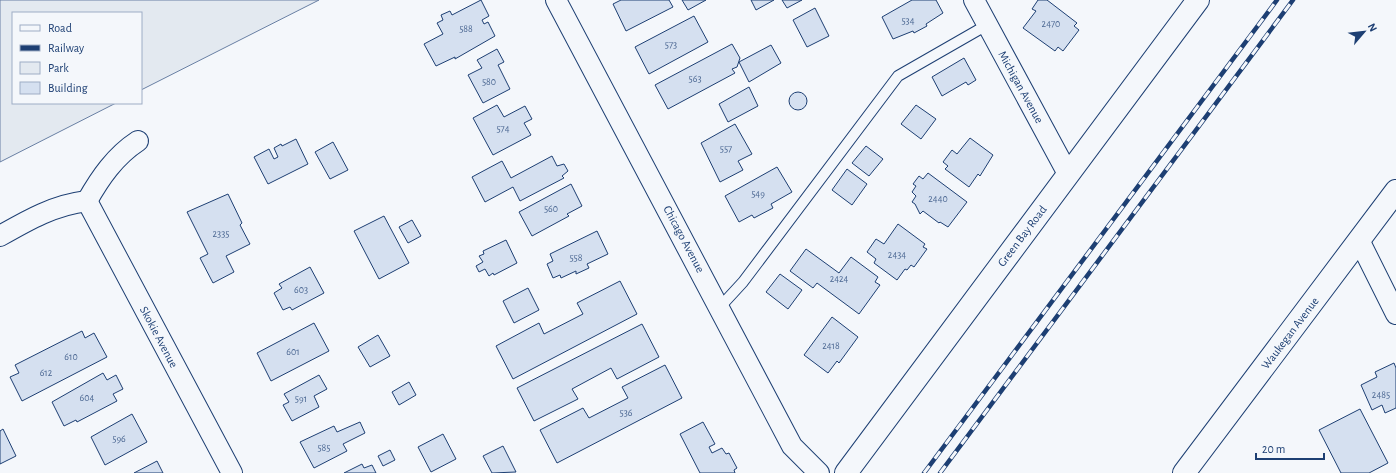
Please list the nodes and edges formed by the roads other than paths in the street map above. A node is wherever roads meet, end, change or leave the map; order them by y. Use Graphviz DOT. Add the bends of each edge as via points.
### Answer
graph roads {
  1 [pos="556,0"];
  2 [pos="974,0"];
  3 [pos="1198,0"];
  4 [pos="987,25"];
  5 [pos="138,141"];
  6 [pos="1068,174"];
  7 [pos="1396,192"];
  8 [pos="86,201"];
  9 [pos="0,236"];
  10 [pos="1360,242"];
  11 [pos="720,307"];
  12 [pos="1396,314"];
  13 [pos="232,473"];
  14 [pos="819,473"];
  15 [pos="846,473"];
  16 [pos="1184,473"];
  1 -- 11 [label="street, Chicago Avenue"];
  2 -- 4 [label="street, Michigan Avenue"];
  3 -- 6 [label="main road, Green Bay Road"];
  4 -- 6 [label="street, Michigan Avenue"];
  4 -- 11 [label="lane" via="898,76 743,282"];
  5 -- 8 [label="street" via="114,161"];
  6 -- 15 [label="main road, Green Bay Road"];
  7 -- 10 [label="main road, Waukegan Avenue"];
  8 -- 9 [label="street" via="68,203 42,212"];
  8 -- 13 [label="street, Skokie Avenue"];
  10 -- 12 [label="street"];
  10 -- 16 [label="main road, Waukegan Avenue"];
  11 -- 14 [label="street, Chicago Avenue" via="792,446"];
}
